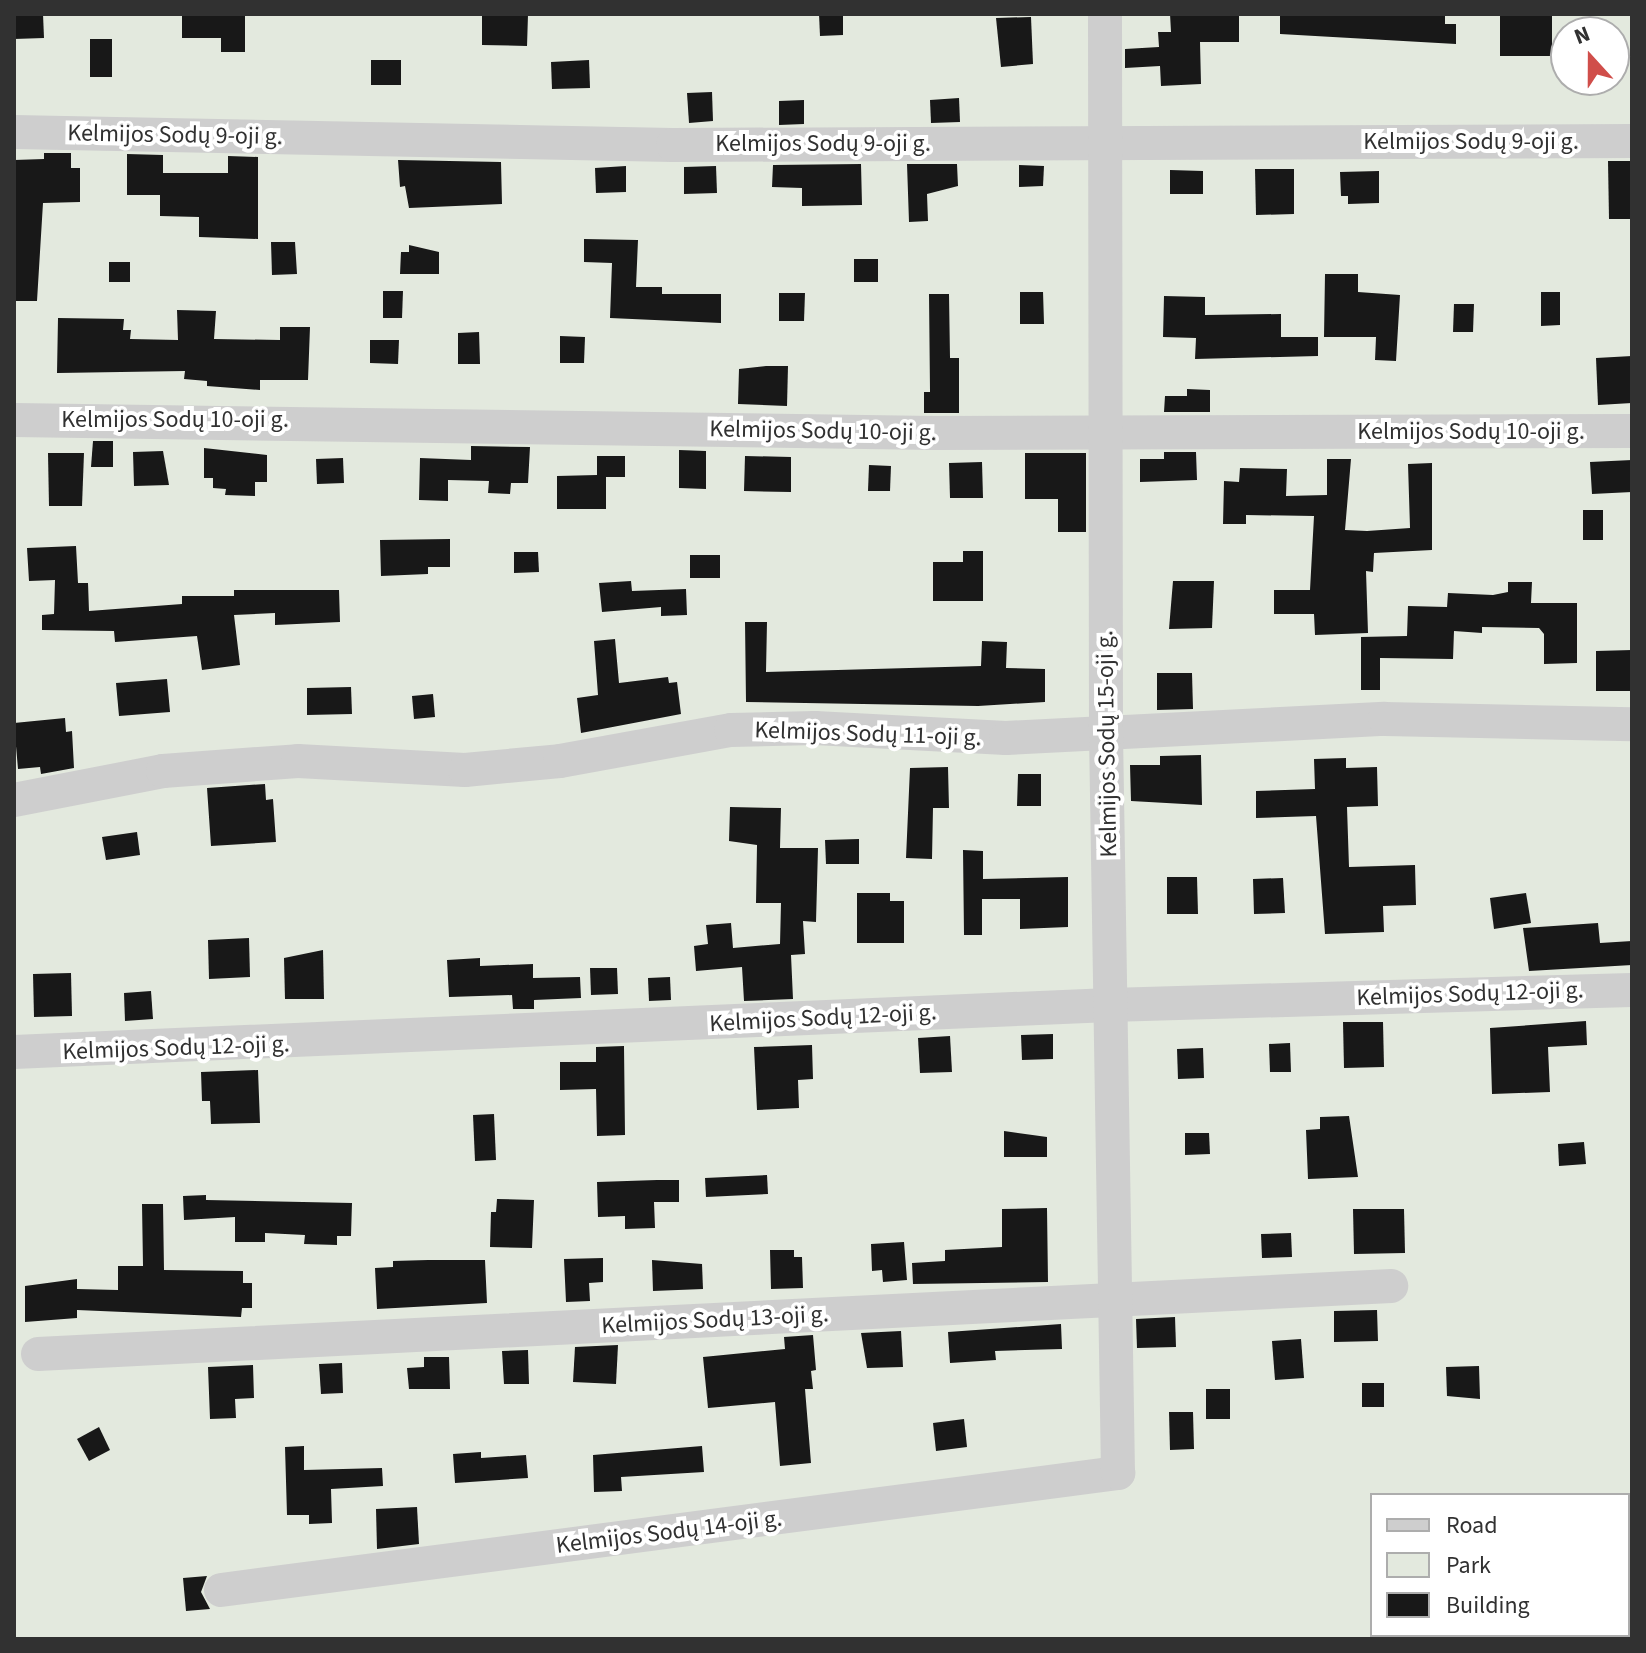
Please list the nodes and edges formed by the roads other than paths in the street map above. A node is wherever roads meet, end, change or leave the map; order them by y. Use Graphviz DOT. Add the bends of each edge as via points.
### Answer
graph roads {
  1 [pos="1105,14"];
  2 [pos="14,132"];
  3 [pos="1632,141"];
  4 [pos="1106,144"];
  5 [pos="14,420"];
  6 [pos="1632,431"];
  7 [pos="1104,432"];
  8 [pos="1632,724"];
  9 [pos="1106,735"];
  10 [pos="14,800"];
  11 [pos="1632,990"];
  12 [pos="1110,1005"];
  13 [pos="14,1052"];
  14 [pos="1391,1286"];
  15 [pos="1113,1300"];
  16 [pos="38,1354"];
  17 [pos="1118,1473"];
  18 [pos="221,1590"];
  1 -- 4 [label="street, Kelmijos Sodų 15-oji g."];
  2 -- 4 [label="street, Kelmijos Sodų 9-oji g." via="673,145"];
  3 -- 4 [label="street, Kelmijos Sodų 9-oji g."];
  4 -- 7 [label="street, Kelmijos Sodų 15-oji g."];
  5 -- 7 [label="street, Kelmijos Sodų 10-oji g."];
  6 -- 7 [label="street, Kelmijos Sodų 10-oji g."];
  7 -- 9 [label="street, Kelmijos Sodų 15-oji g."];
  8 -- 9 [label="street, Kelmijos Sodų 11-oji g." via="1385,719"];
  9 -- 10 [label="street, Kelmijos Sodų 11-oji g." via="1006,738 815,728 731,730 560,761 465,770 298,761 163,771"];
  9 -- 12 [label="street, Kelmijos Sodų 15-oji g."];
  11 -- 12 [label="street, Kelmijos Sodų 12-oji g."];
  12 -- 13 [label="street, Kelmijos Sodų 12-oji g."];
  12 -- 15 [label="street, Kelmijos Sodų 15-oji g."];
  14 -- 15 [label="street, Kelmijos Sodų 13-oji g."];
  15 -- 16 [label="street, Kelmijos Sodų 13-oji g."];
  15 -- 17 [label="street, Kelmijos Sodų 15-oji g."];
  17 -- 18 [label="street, Kelmijos Sodų 14-oji g."];
}
